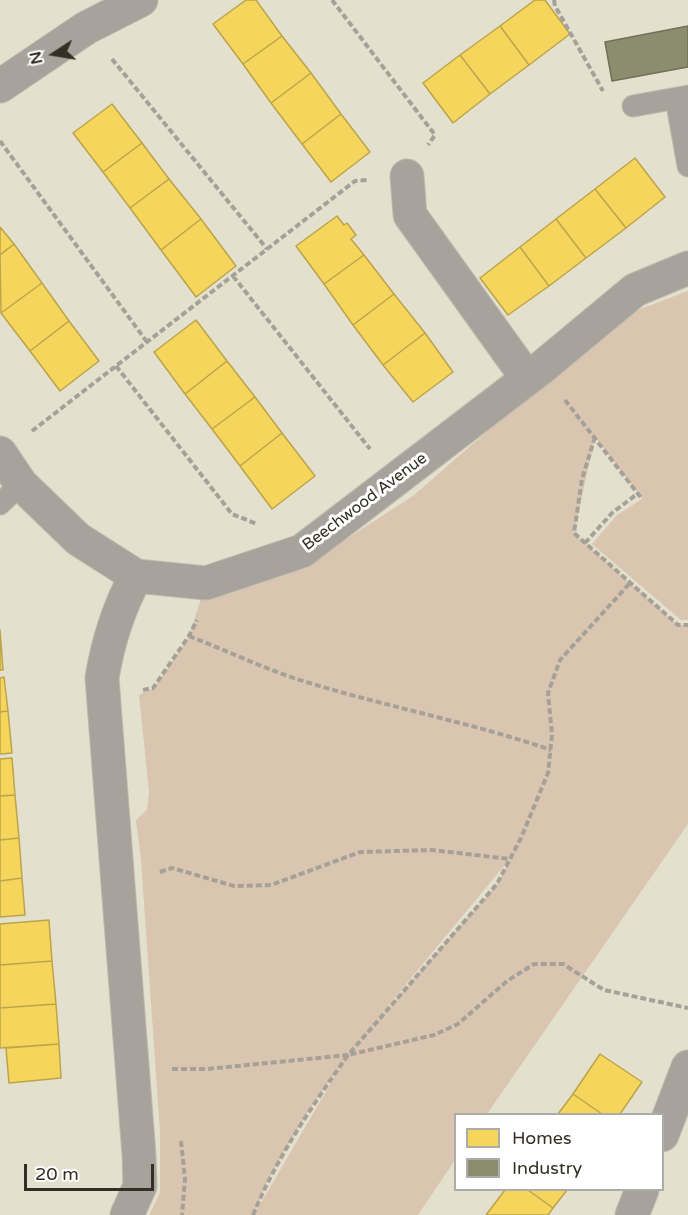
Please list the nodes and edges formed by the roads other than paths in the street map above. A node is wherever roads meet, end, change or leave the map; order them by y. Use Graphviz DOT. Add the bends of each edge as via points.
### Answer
graph roads {
  1 [pos="141,0"];
  2 [pos="0,86"];
  3 [pos="682,97"];
  4 [pos="633,106"];
  5 [pos="688,166"];
  6 [pos="407,176"];
  7 [pos="688,268"];
  8 [pos="533,373"];
  9 [pos="1,454"];
  10 [pos="11,494"];
  11 [pos="136,576"];
  12 [pos="688,1067"];
  13 [pos="664,1132"];
  14 [pos="642,1191"];
  15 [pos="127,1215"];
  16 [pos="632,1215"];
  1 -- 2 [label="street" via="86,28"];
  3 -- 4 [label="lane"];
  3 -- 5 [label="lane"];
  6 -- 8 [label="street" via="410,215"];
  7 -- 8 [label="street, Beechwood Avenue" via="635,290"];
  8 -- 11 [label="street, Beechwood Avenue" via="302,551 206,583"];
  9 -- 10 [label="street, Beechwood Avenue"];
  10 -- 11 [label="street, Beechwood Avenue"];
  11 -- 15 [label="street" via="106,649 102,678 140,1155 140,1186"];
  12 -- 13 [label="street"];
  14 -- 16 [label="street"];
}
